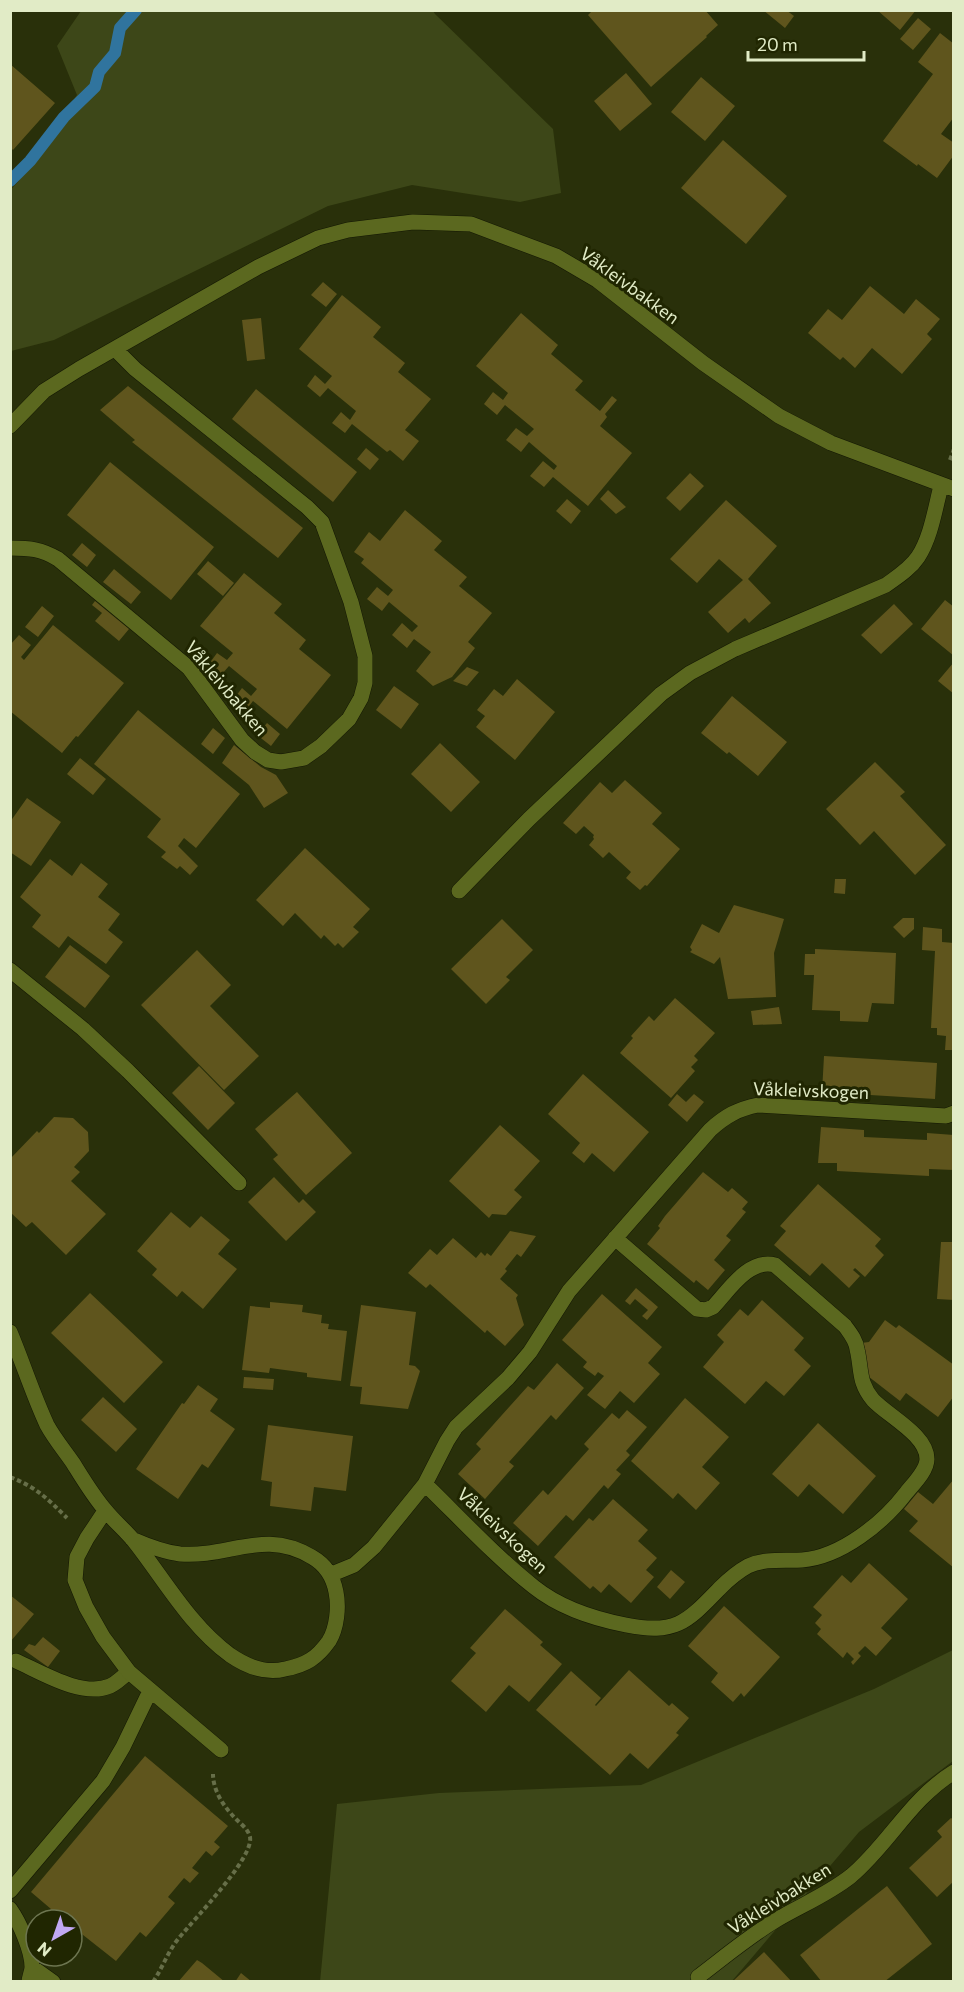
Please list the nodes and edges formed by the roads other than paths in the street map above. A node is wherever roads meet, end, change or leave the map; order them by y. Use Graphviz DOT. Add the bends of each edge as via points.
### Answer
graph roads {
  1 [pos="115,349"];
  2 [pos="10,426"];
  3 [pos="947,487"];
  4 [pos="10,548"];
  5 [pos="459,891"];
  6 [pos="10,969"];
  7 [pos="954,1113"];
  8 [pos="239,1183"];
  9 [pos="615,1238"];
  10 [pos="10,1332"];
  11 [pos="426,1484"];
  12 [pos="105,1511"];
  13 [pos="132,1539"];
  14 [pos="332,1574"];
  15 [pos="16,1661"];
  16 [pos="129,1672"];
  17 [pos="150,1690"];
  18 [pos="221,1750"];
  19 [pos="954,1772"];
  20 [pos="10,1891"];
  21 [pos="10,1909"];
  22 [pos="30,1974"];
  23 [pos="698,1977"];
  24 [pos="53,1982"];
  1 -- 2 [label="street, Våkleivbakken" via="44,391"];
  1 -- 3 [label="street, Våkleivbakken" via="258,267 318,238 413,222 471,224 556,256 597,280 702,363 779,416 831,443"];
  1 -- 4 [label="street, Våkleivbakken" via="322,522 351,602 365,656 361,698 349,719 321,747 304,758 268,760 242,740 189,668 165,646 58,559 45,551"];
  3 -- 5 [label="street, Våkleivbakken" via="918,558 904,572 886,585 735,649 661,694"];
  6 -- 8 [label="street" via="121,1064"];
  7 -- 9 [label="street, Våkleivskogen" via="945,1116 758,1105 740,1108 710,1130"];
  9 -- 11 [label="street, Våkleivskogen" via="569,1291 530,1352 491,1396 456,1427"];
  9 -- 11 [label="street, Våkleivskogen" via="697,1309 713,1307 756,1265 775,1265 845,1326 857,1349 860,1379 866,1391 919,1439 927,1461 923,1471 898,1503 861,1537 804,1560 750,1565 734,1574 684,1622 646,1628 589,1615 535,1588"];
  10 -- 12 [label="street" via="48,1426"];
  11 -- 14 [label="street, Våkleivskogen" via="374,1547 354,1565"];
  12 -- 13 [label="street"];
  12 -- 16 [label="street" via="77,1557 75,1580 103,1637"];
  13 -- 14 [label="street" via="180,1554 249,1545 296,1547"];
  13 -- 14 [label="street" via="213,1641 252,1668 278,1671 303,1665 322,1652 333,1635 336,1618 337,1595"];
  15 -- 16 [label="street" via="85,1688 112,1685"];
  16 -- 17 [label="street"];
  17 -- 18 [label="street"];
  17 -- 20 [label="street" via="103,1781"];
  19 -- 23 [label="street, Våkleivbakken" via="925,1792 852,1875 776,1920"];
  21 -- 22 [label="street" via="18,1920"];
  22 -- 24 [label="street"];
}
